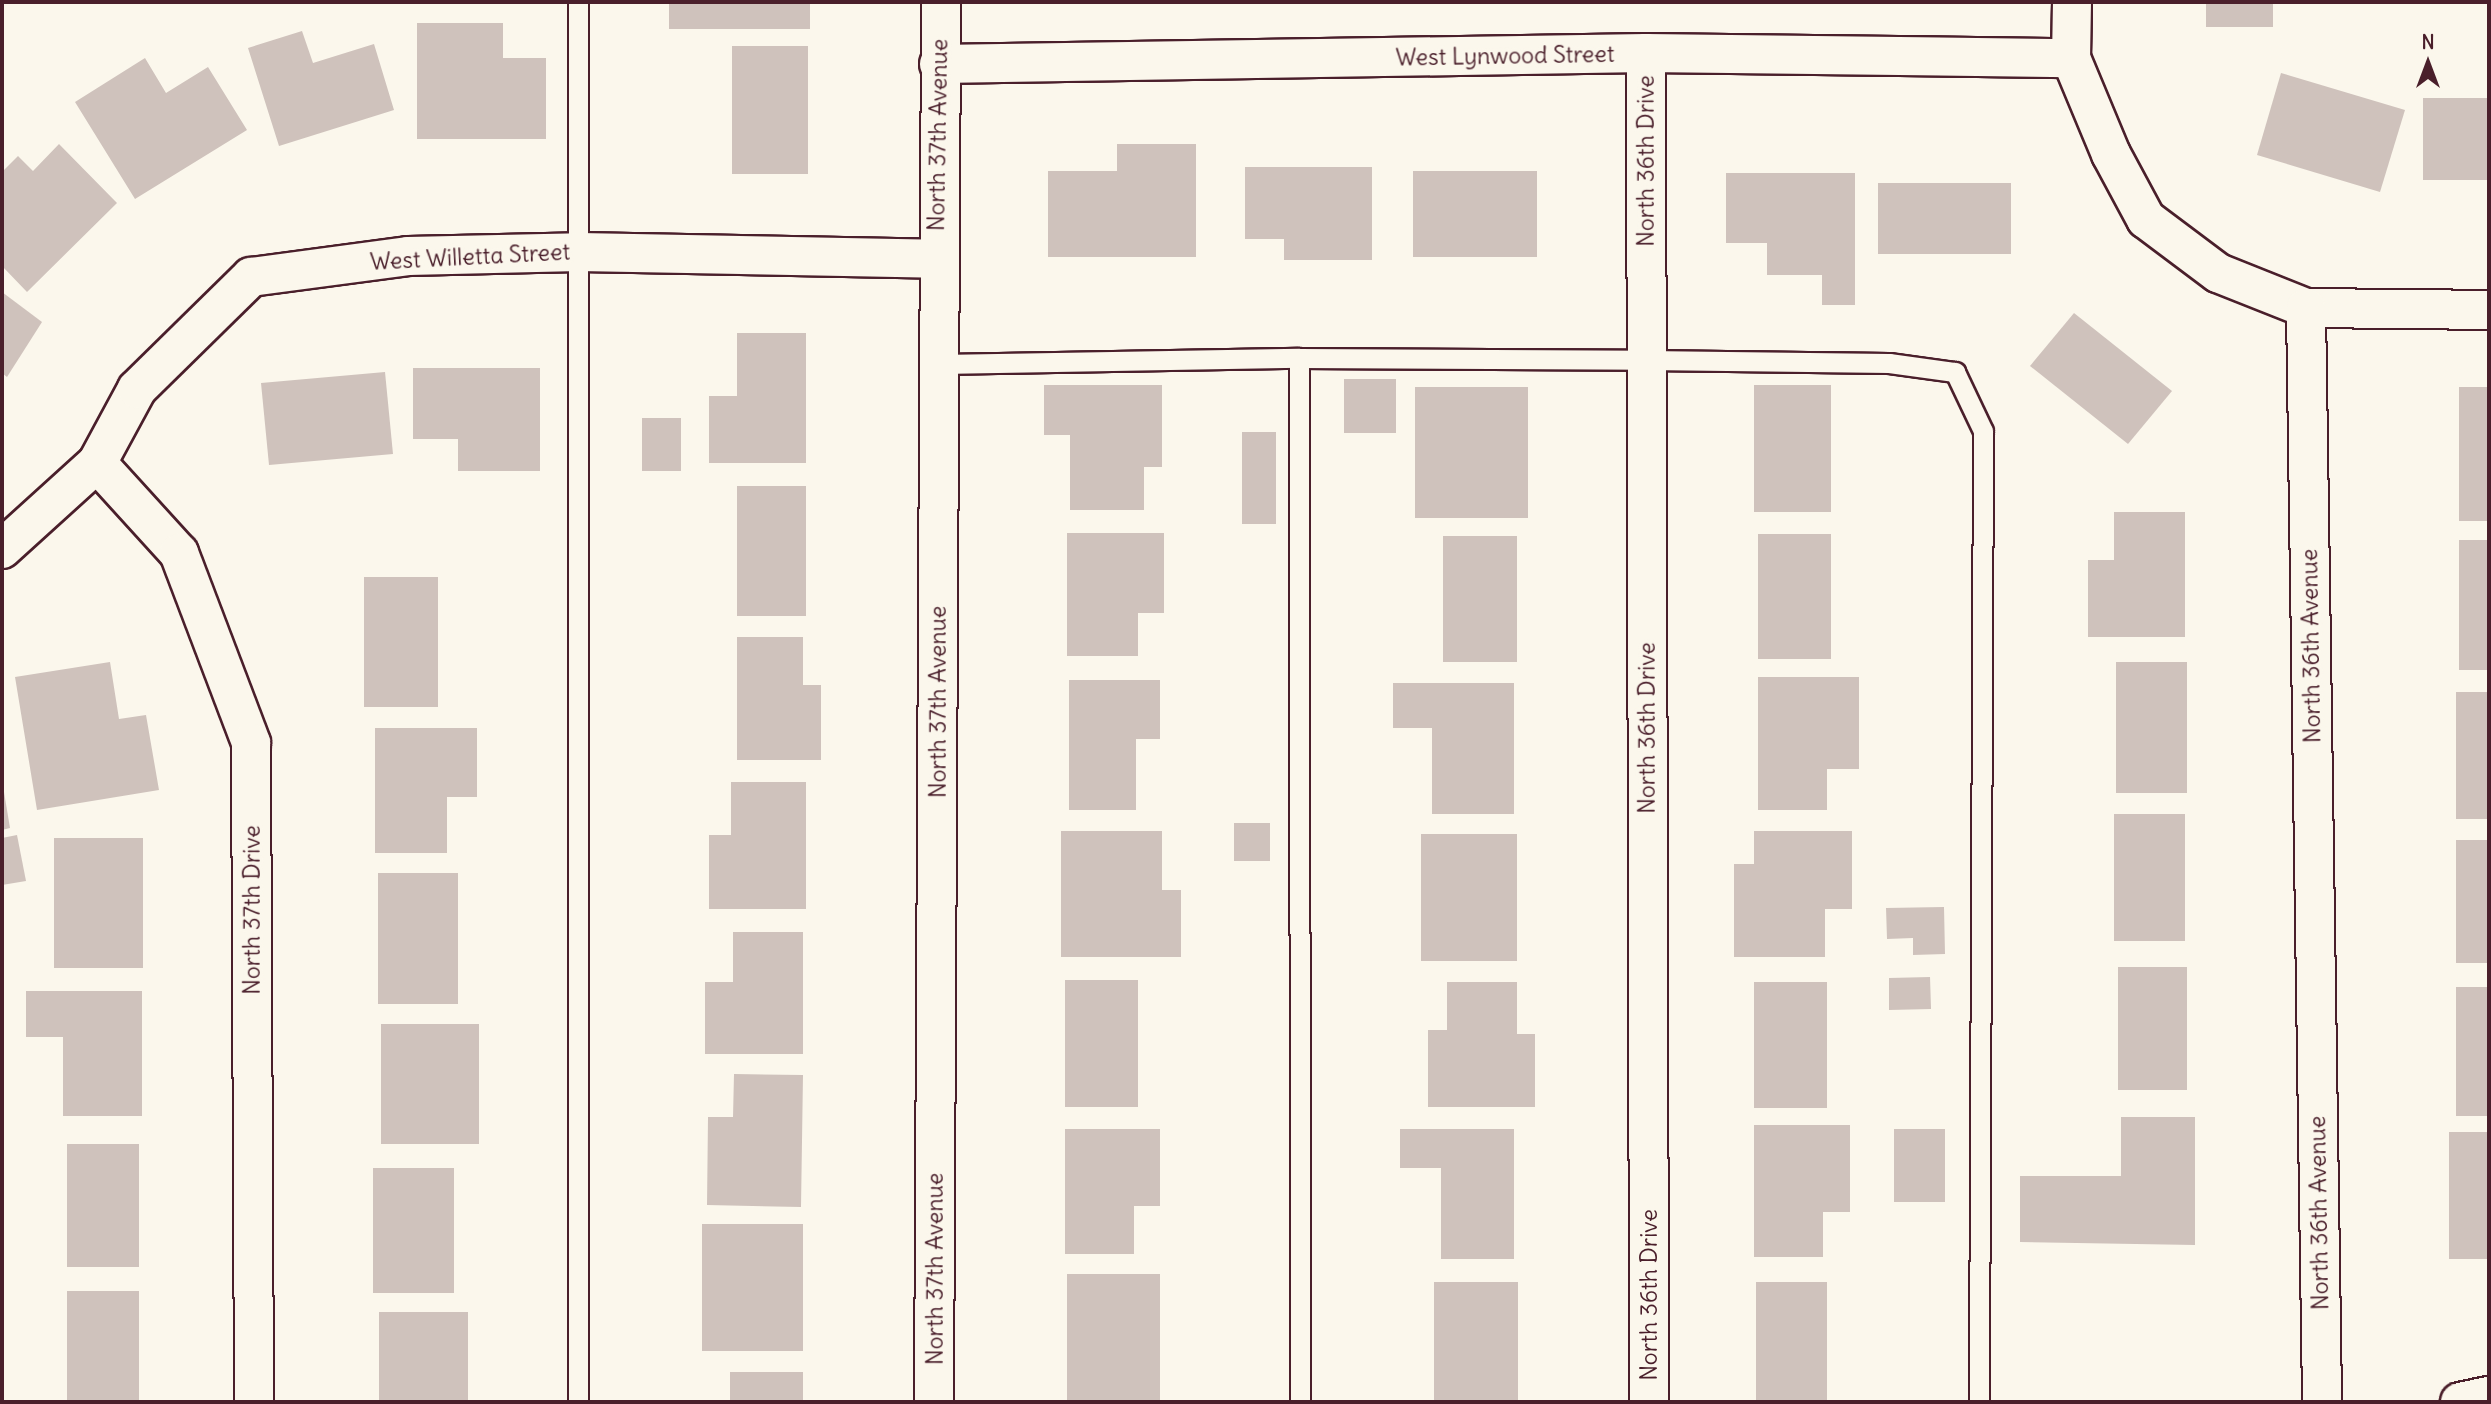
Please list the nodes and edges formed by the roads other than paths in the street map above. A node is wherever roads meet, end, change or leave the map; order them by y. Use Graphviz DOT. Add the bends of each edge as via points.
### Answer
graph roads {
  1 [pos="578,2"];
  2 [pos="941,2"];
  3 [pos="2072,2"];
  4 [pos="1646,54"];
  5 [pos="2071,58"];
  6 [pos="939,64"];
  7 [pos="579,252"];
  8 [pos="936,259"];
  9 [pos="2306,308"];
  10 [pos="2489,310"];
  11 [pos="1299,358"];
  12 [pos="1646,360"];
  13 [pos="940,364"];
  14 [pos="97,463"];
  15 [pos="2,550"];
  16 [pos="2489,1395"];
  17 [pos="254,1402"];
  18 [pos="578,1402"];
  19 [pos="934,1402"];
  20 [pos="1300,1402"];
  21 [pos="1649,1402"];
  22 [pos="1979,1402"];
  23 [pos="2322,1402"];
  24 [pos="2460,1402"];
  1 -- 7 [label="lane"];
  2 -- 6 [label="street, North 37th Avenue"];
  3 -- 5 [label="street"];
  4 -- 5 [label="street, West Lynwood Street"];
  4 -- 6 [label="street, West Lynwood Street"];
  4 -- 12 [label="street, North 36th Drive"];
  5 -- 9 [label="street" via="2111,154 2146,219 2218,273"];
  6 -- 8 [label="street, North 37th Avenue"];
  7 -- 8 [label="street, West Willetta Street"];
  7 -- 14 [label="street, West Willetta Street" via="408,256 251,277 137,389"];
  7 -- 18 [label="lane"];
  8 -- 13 [label="street, North 37th Avenue"];
  9 -- 10 [label="street"];
  9 -- 23 [label="street, North 36th Avenue"];
  11 -- 12 [label="lane"];
  11 -- 13 [label="lane"];
  11 -- 20 [label="lane"];
  12 -- 21 [label="street, North 36th Drive"];
  12 -- 22 [label="lane" via="1889,363 1955,372 1983,431"];
  13 -- 19 [label="street, North 37th Avenue"];
  14 -- 15 [label="street, West Willetta Street"];
  14 -- 17 [label="street, North 37th Drive" via="179,553 251,743"];
  16 -- 24 [label="street"];
}
